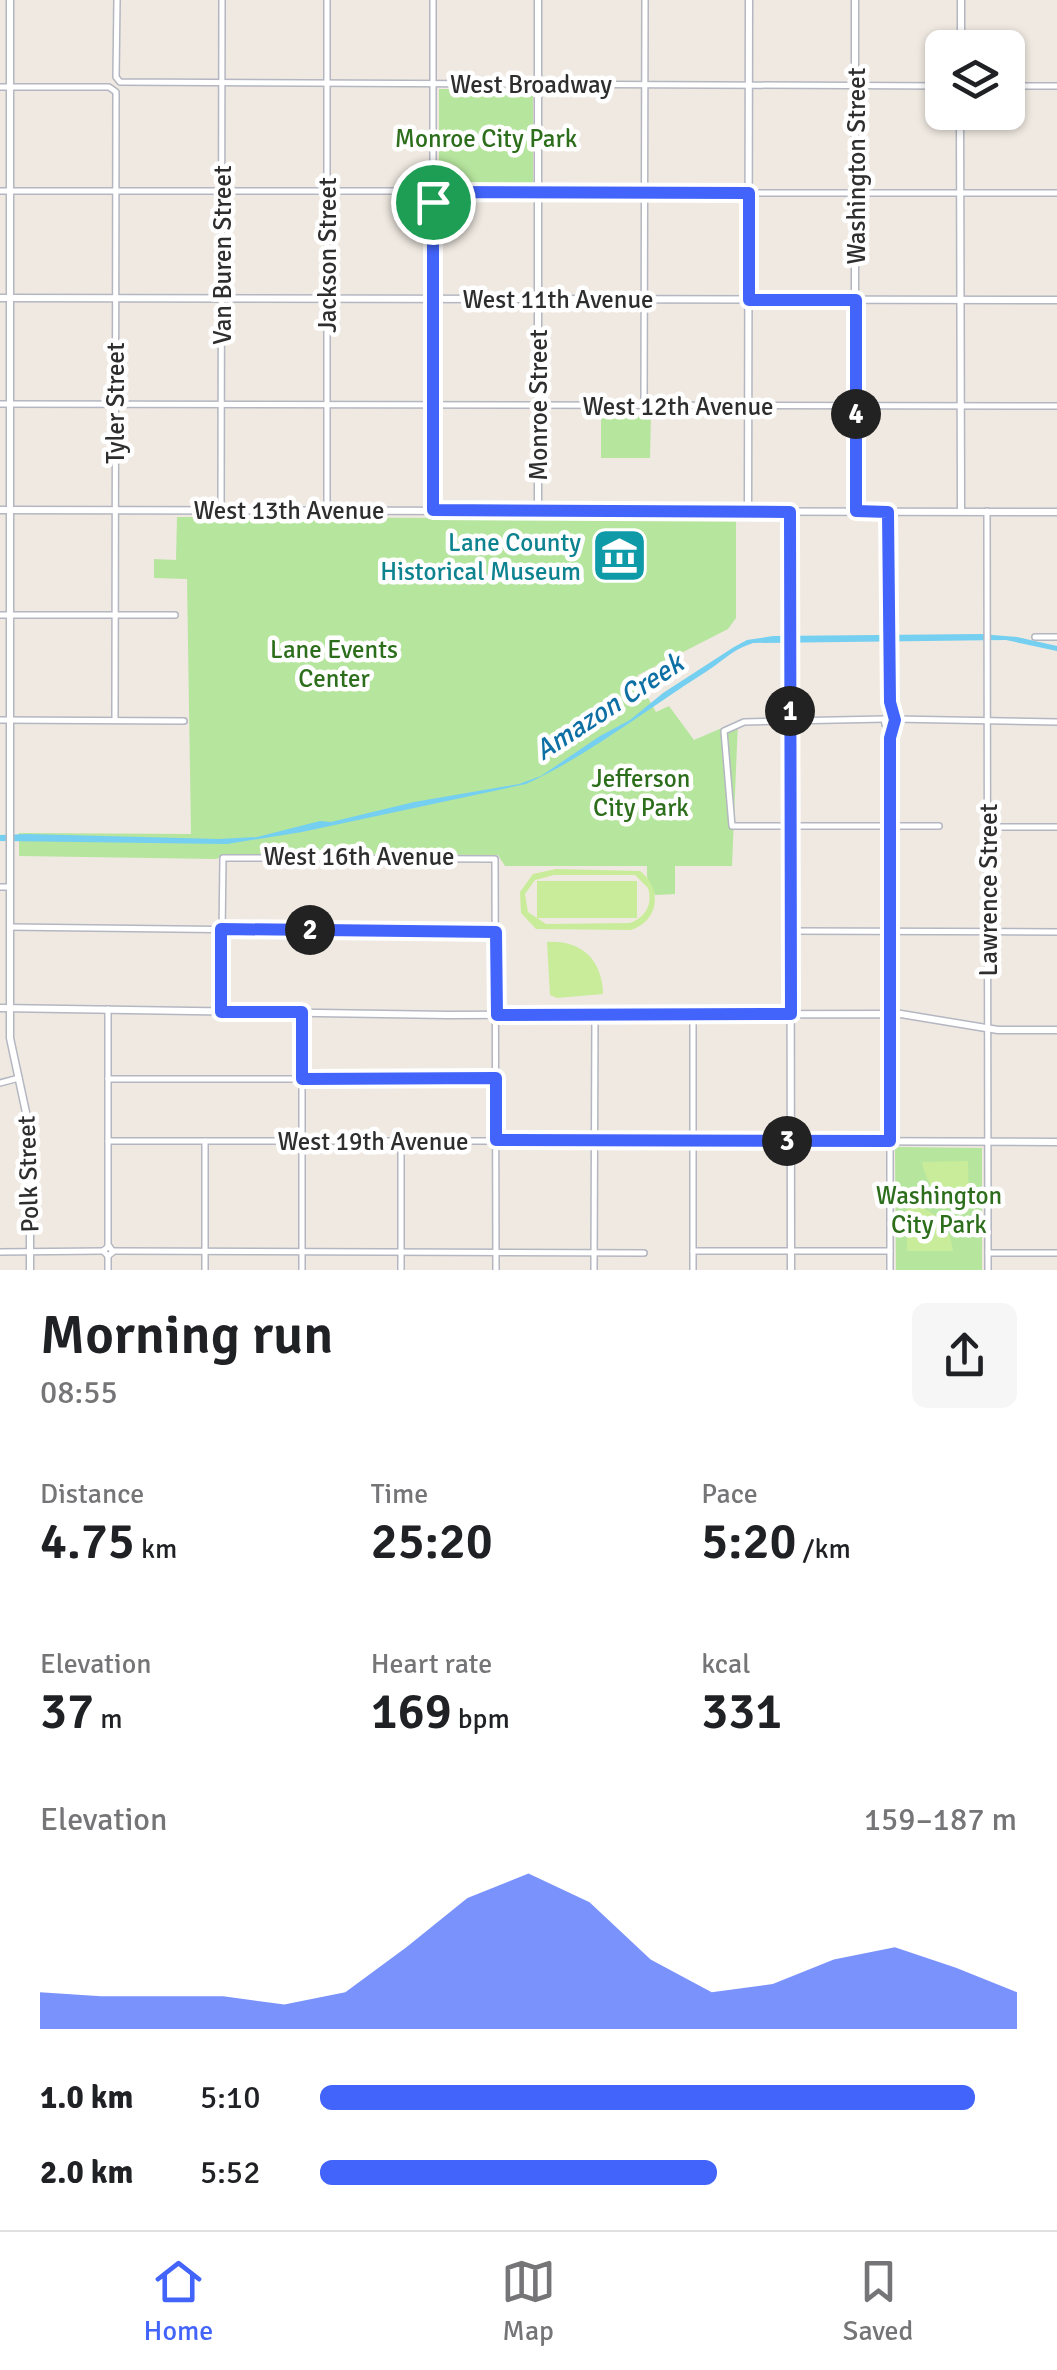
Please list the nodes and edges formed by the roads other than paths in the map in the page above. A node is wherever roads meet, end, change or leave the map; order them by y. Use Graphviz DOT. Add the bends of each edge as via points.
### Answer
graph roads {
  1 [pos="10,0"];
  2 [pos="116,0"];
  3 [pos="222,0"];
  4 [pos="327,0"];
  5 [pos="433,0"];
  6 [pos="538,0"];
  7 [pos="645,0"];
  8 [pos="749,0"];
  9 [pos="856,0"];
  10 [pos="960,0"];
  11 [pos="960,30"];
  12 [pos="222,82"];
  13 [pos="327,83"];
  14 [pos="434,84"];
  15 [pos="539,84"];
  16 [pos="644,84"];
  17 [pos="749,85"];
  18 [pos="0,86"];
  19 [pos="856,86"];
  20 [pos="925,86"];
  21 [pos="1025,86"];
  22 [pos="1057,86"];
  23 [pos="10,87"];
  24 [pos="960,130"];
  25 [pos="0,191"];
  26 [pos="10,191"];
  27 [pos="116,191"];
  28 [pos="222,192"];
  29 [pos="328,192"];
  30 [pos="433,192"];
  31 [pos="539,193"];
  32 [pos="644,193"];
  33 [pos="749,193"];
  34 [pos="856,193"];
  35 [pos="960,193"];
  36 [pos="1057,193"];
  37 [pos="0,298"];
  38 [pos="10,298"];
  39 [pos="116,298"];
  40 [pos="222,299"];
  41 [pos="327,299"];
  42 [pos="432,299"];
  43 [pos="538,299"];
  44 [pos="644,300"];
  45 [pos="749,300"];
  46 [pos="856,300"];
  47 [pos="960,300"];
  48 [pos="1057,300"];
  49 [pos="0,404"];
  50 [pos="10,404"];
  51 [pos="115,404"];
  52 [pos="222,405"];
  53 [pos="327,405"];
  54 [pos="433,406"];
  55 [pos="538,406"];
  56 [pos="644,406"];
  57 [pos="748,406"];
  58 [pos="856,406"];
  59 [pos="960,406"];
  60 [pos="1057,406"];
  61 [pos="0,510"];
  62 [pos="10,510"];
  63 [pos="116,510"];
  64 [pos="221,510"];
  65 [pos="327,510"];
  66 [pos="433,510"];
  67 [pos="538,511"];
  68 [pos="748,511"];
  69 [pos="856,511"];
  70 [pos="961,511"];
  71 [pos="987,511"];
  72 [pos="790,512"];
  73 [pos="888,512"];
  74 [pos="1057,512"];
  75 [pos="0,615"];
  76 [pos="10,615"];
  77 [pos="116,615"];
  78 [pos="175,615"];
  79 [pos="1035,636"];
  80 [pos="1057,637"];
  81 [pos="0,720"];
  82 [pos="10,720"];
  83 [pos="115,720"];
  84 [pos="184,721"];
  85 [pos="790,722"];
  86 [pos="890,722"];
  87 [pos="987,722"];
  88 [pos="1057,722"];
  89 [pos="790,826"];
  90 [pos="890,826"];
  91 [pos="939,826"];
  92 [pos="988,827"];
  93 [pos="1057,827"];
  94 [pos="0,887"];
  95 [pos="10,887"];
  96 [pos="10,926"];
  97 [pos="221,929"];
  98 [pos="890,930"];
  99 [pos="791,931"];
  100 [pos="988,931"];
  101 [pos="496,932"];
  102 [pos="1057,932"];
  103 [pos="0,1008"];
  104 [pos="10,1008"];
  105 [pos="108,1008"];
  106 [pos="221,1012"];
  107 [pos="302,1012"];
  108 [pos="595,1014"];
  109 [pos="693,1014"];
  110 [pos="791,1014"];
  111 [pos="890,1014"];
  112 [pos="497,1015"];
  113 [pos="988,1028"];
  114 [pos="1057,1030"];
  115 [pos="19,1078"];
  116 [pos="496,1078"];
  117 [pos="108,1079"];
  118 [pos="302,1079"];
  119 [pos="0,1083"];
  120 [pos="400,1140"];
  121 [pos="496,1140"];
  122 [pos="594,1140"];
  123 [pos="693,1140"];
  124 [pos="108,1141"];
  125 [pos="205,1141"];
  126 [pos="302,1141"];
  127 [pos="791,1141"];
  128 [pos="890,1141"];
  129 [pos="988,1141"];
  130 [pos="1057,1142"];
  131 [pos="108,1251"];
  132 [pos="302,1251"];
  133 [pos="594,1251"];
  134 [pos="693,1251"];
  135 [pos="791,1251"];
  136 [pos="890,1251"];
  137 [pos="0,1252"];
  138 [pos="30,1252"];
  139 [pos="205,1252"];
  140 [pos="400,1252"];
  141 [pos="496,1252"];
  142 [pos="988,1253"];
  143 [pos="1057,1253"];
  144 [pos="644,1254"];
  145 [pos="30,1270"];
  146 [pos="108,1270"];
  147 [pos="206,1270"];
  148 [pos="302,1270"];
  149 [pos="400,1270"];
  150 [pos="496,1270"];
  151 [pos="594,1270"];
  152 [pos="693,1270"];
  153 [pos="791,1270"];
  154 [pos="890,1270"];
  155 [pos="988,1270"];
  1 -- 23 [label="main road, Polk Street"];
  2 -- 12 [label="street, West Broadway" via="119,82"];
  3 -- 12 [label="street, Van Buren Street"];
  4 -- 13 [label="street, Jackson Street"];
  5 -- 14 [label="street"];
  6 -- 15 [label="main road, Monroe Street"];
  7 -- 16 [label="street"];
  8 -- 17 [label="main road"];
  9 -- 19 [label="main road, Washington Street"];
  10 -- 11 [label="main road"];
  12 -- 13 [label="street, West Broadway"];
  12 -- 28 [label="street, Van Buren Street"];
  13 -- 14 [label="street, West Broadway"];
  13 -- 29 [label="street, Jackson Street"];
  14 -- 15 [label="street, West Broadway"];
  14 -- 30 [label="street"];
  15 -- 16 [label="street, West Broadway"];
  15 -- 31 [label="main road, Monroe Street"];
  16 -- 17 [label="street, West Broadway"];
  16 -- 32 [label="street"];
  17 -- 19 [label="street, West Broadway"];
  17 -- 33 [label="main road"];
  18 -- 23 [label="street"];
  19 -- 20 [label="street, West Broadway"];
  19 -- 34 [label="main road, Washington Street"];
  21 -- 22 [label="street"];
  23 -- 26 [label="main road, Polk Street"];
  23 -- 27 [label="street, Tyler Street" via="112,88"];
  24 -- 35 [label="main road"];
  25 -- 26 [label="street"];
  26 -- 27 [label="street"];
  26 -- 38 [label="main road, Polk Street"];
  27 -- 28 [label="street"];
  27 -- 39 [label="street, Tyler Street"];
  28 -- 29 [label="street"];
  28 -- 40 [label="street, Van Buren Street"];
  29 -- 30 [label="street"];
  29 -- 41 [label="street, Jackson Street"];
  30 -- 31 [label="street"];
  30 -- 42 [label="street"];
  31 -- 32 [label="street"];
  31 -- 43 [label="main road, Monroe Street"];
  32 -- 33 [label="street"];
  32 -- 44 [label="street"];
  33 -- 34 [label="street"];
  33 -- 45 [label="main road"];
  34 -- 35 [label="street"];
  34 -- 46 [label="main road, Washington Street"];
  35 -- 36 [label="street"];
  35 -- 47 [label="main road"];
  37 -- 38 [label="main road, West 11th Avenue"];
  38 -- 39 [label="main road, West 11th Avenue"];
  38 -- 50 [label="main road, Polk Street"];
  39 -- 40 [label="main road, West 11th Avenue"];
  39 -- 51 [label="street, Tyler Street"];
  40 -- 41 [label="main road, West 11th Avenue"];
  40 -- 52 [label="street, Van Buren Street"];
  41 -- 42 [label="main road, West 11th Avenue"];
  41 -- 53 [label="street, Jackson Street"];
  42 -- 43 [label="main road, West 11th Avenue"];
  42 -- 54 [label="street"];
  43 -- 44 [label="main road, West 11th Avenue"];
  43 -- 55 [label="main road, Monroe Street"];
  44 -- 45 [label="main road, West 11th Avenue"];
  44 -- 56 [label="street"];
  45 -- 46 [label="main road, West 11th Avenue"];
  45 -- 57 [label="main road"];
  46 -- 47 [label="main road, West 11th Avenue"];
  46 -- 58 [label="main road, Washington Street"];
  47 -- 48 [label="main road, West 11th Avenue"];
  47 -- 59 [label="main road"];
  49 -- 50 [label="street, West 12th Avenue"];
  50 -- 51 [label="street, West 12th Avenue"];
  50 -- 62 [label="main road, Polk Street"];
  51 -- 52 [label="street, West 12th Avenue"];
  51 -- 63 [label="street, Tyler Street"];
  52 -- 53 [label="street, West 12th Avenue"];
  52 -- 64 [label="street, Van Buren Street"];
  53 -- 54 [label="street, West 12th Avenue"];
  53 -- 65 [label="street, Jackson Street"];
  54 -- 55 [label="street, West 12th Avenue"];
  54 -- 66 [label="street"];
  55 -- 56 [label="street, West 12th Avenue"];
  55 -- 67 [label="main road, Monroe Street"];
  56 -- 57 [label="street, West 12th Avenue"];
  57 -- 58 [label="street, West 12th Avenue"];
  57 -- 68 [label="main road"];
  58 -- 59 [label="street, West 12th Avenue"];
  58 -- 69 [label="main road, Washington Street"];
  59 -- 60 [label="street, West 12th Avenue"];
  59 -- 70 [label="main road"];
  61 -- 62 [label="main road, West 13th Avenue"];
  62 -- 63 [label="main road, West 13th Avenue"];
  62 -- 76 [label="main road, Polk Street"];
  63 -- 64 [label="main road, West 13th Avenue"];
  63 -- 77 [label="street, Tyler Street"];
  64 -- 65 [label="main road, West 13th Avenue"];
  65 -- 66 [label="main road, West 13th Avenue"];
  66 -- 67 [label="main road, West 13th Avenue"];
  67 -- 68 [label="main road, West 13th Avenue"];
  68 -- 72 [label="main road, West 13th Avenue"];
  69 -- 72 [label="main road, West 13th Avenue"];
  69 -- 73 [label="main road, West 13th Avenue"];
  70 -- 71 [label="main road, West 13th Avenue"];
  70 -- 73 [label="main road, West 13th Avenue"];
  71 -- 74 [label="main road, West 13th Avenue"];
  71 -- 87 [label="street, Lawrence Street"];
  72 -- 85 [label="main road"];
  73 -- 86 [label="street"];
  75 -- 76 [label="street"];
  76 -- 77 [label="street"];
  76 -- 82 [label="main road, Polk Street"];
  77 -- 78 [label="street"];
  77 -- 83 [label="street, Tyler Street"];
  79 -- 80 [label="street"];
  81 -- 82 [label="street"];
  82 -- 83 [label="street"];
  82 -- 95 [label="main road, Polk Street"];
  83 -- 84 [label="street"];
  85 -- 86 [label="street"];
  85 -- 89 [label="main road"];
  85 -- 89 [label="street" via="744,722 724,733 732,826"];
  86 -- 87 [label="street"];
  86 -- 90 [label="street"];
  87 -- 88 [label="street"];
  87 -- 92 [label="street, Lawrence Street"];
  89 -- 90 [label="street"];
  89 -- 99 [label="main road"];
  90 -- 91 [label="street"];
  90 -- 98 [label="street"];
  92 -- 93 [label="street"];
  92 -- 100 [label="street, Lawrence Street"];
  94 -- 95 [label="street"];
  95 -- 96 [label="main road, Polk Street"];
  96 -- 97 [label="street"];
  96 -- 104 [label="main road, Polk Street"];
  97 -- 101 [label="street"];
  97 -- 101 [label="street, West 16th Avenue" via="223,858 495,858"];
  97 -- 106 [label="street"];
  98 -- 99 [label="street"];
  98 -- 100 [label="street"];
  98 -- 111 [label="street"];
  99 -- 110 [label="main road"];
  100 -- 102 [label="street"];
  100 -- 113 [label="street, Lawrence Street"];
  101 -- 112 [label="street"];
  103 -- 104 [label="main road"];
  104 -- 105 [label="main road"];
  104 -- 115 [label="main road, Polk Street"];
  105 -- 106 [label="main road"];
  105 -- 117 [label="street"];
  106 -- 107 [label="main road"];
  107 -- 112 [label="main road"];
  107 -- 118 [label="street"];
  108 -- 109 [label="main road"];
  108 -- 112 [label="main road"];
  108 -- 122 [label="street"];
  109 -- 110 [label="main road"];
  109 -- 123 [label="street"];
  110 -- 111 [label="main road"];
  110 -- 127 [label="main road"];
  111 -- 113 [label="main road"];
  111 -- 128 [label="street"];
  112 -- 116 [label="street"];
  113 -- 114 [label="main road"];
  113 -- 129 [label="street, Lawrence Street"];
  115 -- 119 [label="street"];
  115 -- 138 [label="main road, Polk Street" via="30,1131"];
  116 -- 118 [label="street"];
  116 -- 121 [label="street"];
  117 -- 118 [label="street"];
  117 -- 124 [label="street"];
  118 -- 126 [label="street"];
  120 -- 121 [label="street, West 19th Avenue"];
  120 -- 126 [label="street, West 19th Avenue"];
  120 -- 140 [label="street"];
  121 -- 122 [label="street, West 19th Avenue"];
  121 -- 141 [label="street"];
  122 -- 123 [label="street, West 19th Avenue"];
  122 -- 133 [label="street"];
  123 -- 127 [label="street, West 19th Avenue"];
  123 -- 134 [label="street"];
  124 -- 125 [label="street, West 19th Avenue"];
  124 -- 131 [label="street"];
  125 -- 126 [label="street, West 19th Avenue"];
  125 -- 139 [label="street"];
  126 -- 132 [label="street"];
  127 -- 128 [label="main road, West 19th Avenue"];
  127 -- 135 [label="main road"];
  128 -- 129 [label="main road, West 19th Avenue"];
  128 -- 136 [label="street"];
  129 -- 130 [label="main road, West 19th Avenue"];
  129 -- 142 [label="street, Lawrence Street"];
  131 -- 138 [label="street"];
  131 -- 139 [label="street"];
  131 -- 146 [label="street"];
  132 -- 139 [label="street"];
  132 -- 140 [label="street"];
  132 -- 148 [label="street"];
  133 -- 141 [label="street"];
  133 -- 144 [label="street"];
  133 -- 151 [label="street"];
  134 -- 135 [label="street"];
  134 -- 152 [label="street"];
  135 -- 136 [label="street"];
  135 -- 153 [label="main road"];
  136 -- 154 [label="street"];
  137 -- 138 [label="street"];
  138 -- 145 [label="main road, Polk Street"];
  139 -- 147 [label="street"];
  140 -- 141 [label="street"];
  140 -- 149 [label="street"];
  141 -- 150 [label="street"];
  142 -- 143 [label="street"];
  142 -- 155 [label="street, Lawrence Street"];
}
